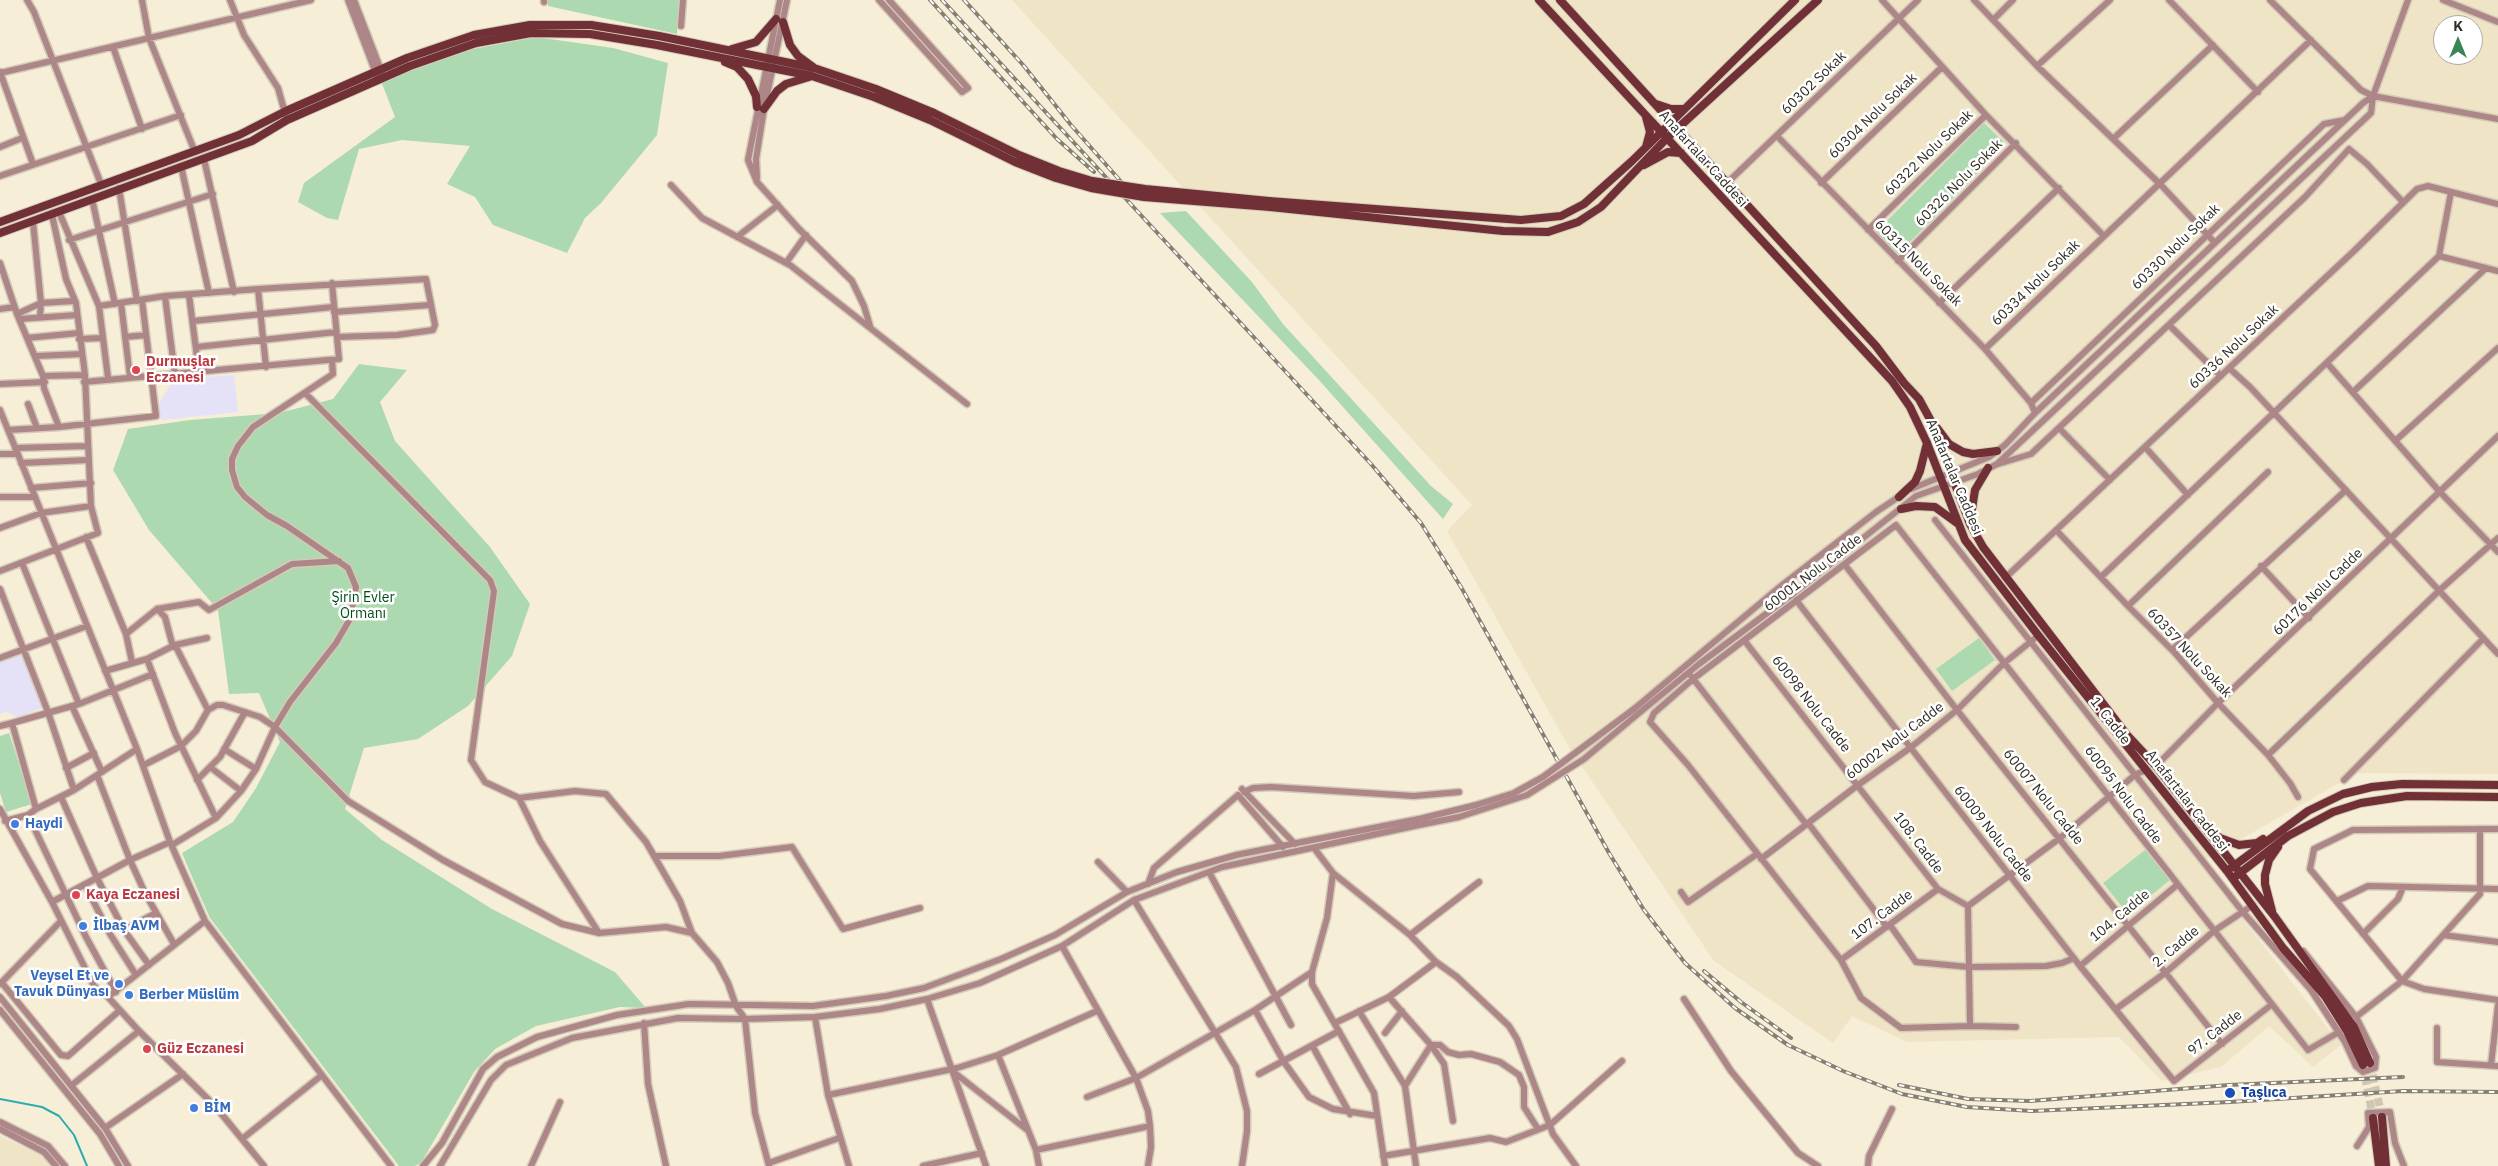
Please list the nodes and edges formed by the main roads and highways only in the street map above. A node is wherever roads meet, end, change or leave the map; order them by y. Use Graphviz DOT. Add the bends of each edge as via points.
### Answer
graph roads {
  1 [pos="1539,0"];
  2 [pos="1560,0"];
  3 [pos="1795,0"];
  4 [pos="1818,0"];
  5 [pos="727,50"];
  6 [pos="715,57"];
  7 [pos="813,72"];
  8 [pos="380,75"];
  9 [pos="1654,104"];
  10 [pos="1683,109"];
  11 [pos="1643,111"];
  12 [pos="1671,122"];
  13 [pos="1677,129"];
  14 [pos="1665,135"];
  15 [pos="1646,149"];
  16 [pos="1681,154"];
  17 [pos="1638,168"];
  18 [pos="1270,204"];
  19 [pos="0,222"];
  20 [pos="0,233"];
  21 [pos="1931,421"];
  22 [pos="1927,443"];
  23 [pos="1998,451"];
  24 [pos="1988,468"];
  25 [pos="1899,497"];
  26 [pos="1901,509"];
  27 [pos="1957,523"];
  28 [pos="1970,524"];
  29 [pos="2498,785"];
  30 [pos="2498,798"];
  31 [pos="2198,821"];
  32 [pos="2278,832"];
  33 [pos="2283,840"];
  34 [pos="2234,865"];
  35 [pos="2227,871"];
  36 [pos="2240,873"];
  37 [pos="2233,879"];
  38 [pos="2274,917"];
  39 [pos="2382,1117"];
  40 [pos="2373,1118"];
  41 [pos="2379,1166"];
  42 [pos="2386,1166"];
  1 -- 11 [label="main road, Anafartalar Caddesi"];
  2 -- 9 [label="main road, Anafartalar Caddesi"];
  3 -- 10 [label="main road"];
  4 -- 13 [label="main road"];
  5 -- 7 [label="main road"];
  5 -- 7 [label="main road" via="756,42 779,21 790,45"];
  5 -- 8 [label="main road" via="591,25 530,24 474,35"];
  6 -- 7 [label="main road" via="770,68"];
  6 -- 7 [label="main road" via="737,67 748,79 761,108 786,84"];
  6 -- 8 [label="main road" via="590,34 531,33 476,43"];
  7 -- 18 [label="main road, bridge" via="876,89 1018,155 1092,181"];
  8 -- 19 [label="main road" via="286,111 239,135"];
  8 -- 20 [label="main road" via="252,140"];
  9 -- 10 [label="main road"];
  9 -- 12 [label="main road, Anafartalar Caddesi"];
  10 -- 12 [label="main road"];
  11 -- 14 [label="main road, Anafartalar Caddesi"];
  11 -- 15 [label="main road" via="1650,132"];
  12 -- 13 [label="main road, Anafartalar Caddesi"];
  12 -- 14 [label="main road"];
  13 -- 14 [label="main road"];
  13 -- 21 [label="main road, Anafartalar Caddesi" via="1876,346 1919,399"];
  14 -- 15 [label="main road"];
  14 -- 16 [label="main road, Anafartalar Caddesi"];
  14 -- 17 [label="main road"];
  15 -- 18 [label="main road" via="1584,204 1547,219"];
  16 -- 17 [label="main road" via="1668,152 1658,155"];
  16 -- 22 [label="main road, Anafartalar Caddesi" via="1892,380 1910,407"];
  17 -- 18 [label="main road" via="1601,207 1578,222 1548,232 1502,231"];
  21 -- 23 [label="main road" via="1949,444 1963,452"];
  21 -- 28 [label="main road, Anafartalar Caddesi"];
  22 -- 25 [label="main road" via="1915,482"];
  22 -- 27 [label="main road, Anafartalar Caddesi"];
  24 -- 28 [label="main road" via="1975,490"];
  26 -- 27 [label="main road" via="1935,507"];
  27 -- 35 [label="main road, Anafartalar Caddesi" via="2035,638"];
  28 -- 31 [label="main road, Anafartalar Caddesi" via="2005,578"];
  29 -- 32 [label="main road" via="2438,783 2372,787 2343,794 2308,811"];
  30 -- 33 [label="main road" via="2407,796 2361,803 2333,812"];
  31 -- 32 [label="main road" via="2220,838 2240,845 2257,843"];
  31 -- 34 [label="main road, Anafartalar Caddesi"];
  32 -- 34 [label="main road"];
  33 -- 36 [label="main road"];
  33 -- 38 [label="main road" via="2269,860 2265,875"];
  34 -- 35 [label="main road"];
  34 -- 36 [label="main road, Anafartalar Caddesi"];
  35 -- 37 [label="main road, Anafartalar Caddesi"];
  36 -- 37 [label="main road"];
  36 -- 38 [label="main road, Anafartalar Caddesi"];
  37 -- 38 [label="main road, Anafartalar Caddesi" via="2283,948 2325,996 2366,1064 2354,1027"];
  39 -- 42 [label="main road"];
  40 -- 41 [label="main road"];
}
